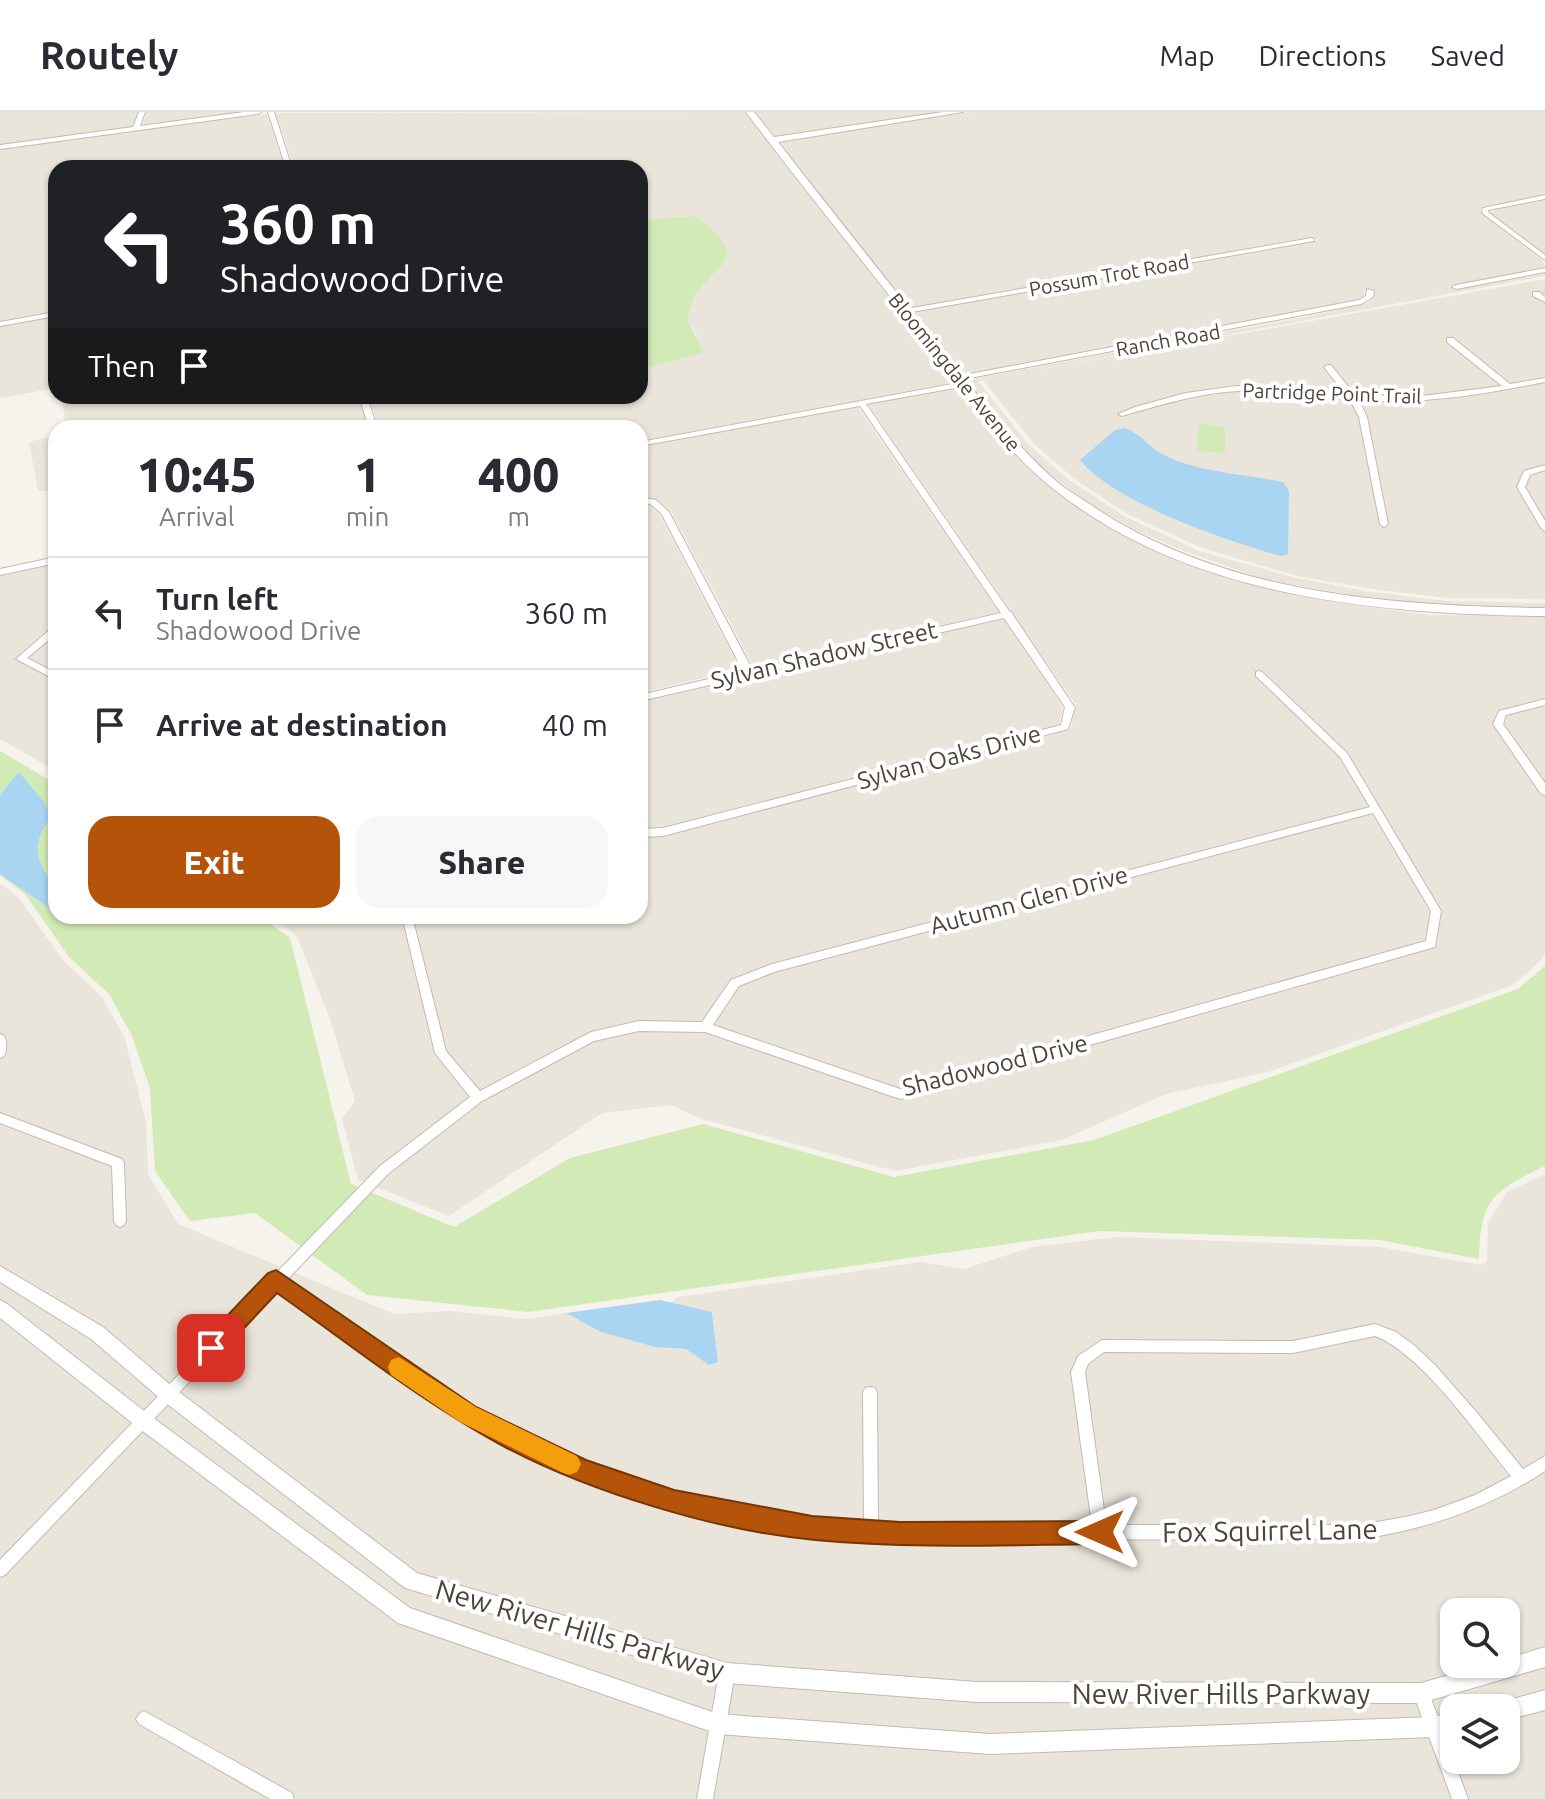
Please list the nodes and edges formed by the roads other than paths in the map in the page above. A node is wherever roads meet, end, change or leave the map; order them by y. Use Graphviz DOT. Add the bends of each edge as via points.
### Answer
graph roads {
  1 [pos="142,112"];
  2 [pos="258,112"];
  3 [pos="271,112"];
  4 [pos="750,112"];
  5 [pos="959,112"];
  6 [pos="136,128"];
  7 [pos="773,140"];
  8 [pos="0,147"];
  9 [pos="286,160"];
  10 [pos="1545,197"];
  11 [pos="1312,240"];
  12 [pos="1545,258"];
  13 [pos="1545,270"];
  14 [pos="1456,287"];
  15 [pos="1370,291"];
  16 [pos="1536,294"];
  17 [pos="1545,300"];
  18 [pos="906,311"];
  19 [pos="48,315"];
  20 [pos="0,324"];
  21 [pos="1450,340"];
  22 [pos="1328,367"];
  23 [pos="1545,380"];
  24 [pos="961,381"];
  25 [pos="1508,387"];
  26 [pos="1354,399"];
  27 [pos="861,402"];
  28 [pos="1122,414"];
  29 [pos="648,442"];
  30 [pos="1545,467"];
  31 [pos="648,501"];
  32 [pos="1384,524"];
  33 [pos="1545,528"];
  34 [pos="48,562"];
  35 [pos="0,572"];
  36 [pos="1545,612"];
  37 [pos="1008,614"];
  38 [pos="48,636"];
  39 [pos="748,671"];
  40 [pos="48,673"];
  41 [pos="1259,674"];
  42 [pos="648,696"];
  43 [pos="1545,702"];
  44 [pos="1545,791"];
  45 [pos="1376,809"];
  46 [pos="648,833"];
  47 [pos="409,924"];
  48 [pos="705,1027"];
  49 [pos="0,1039"];
  50 [pos="0,1053"];
  51 [pos="478,1098"];
  52 [pos="0,1118"];
  53 [pos="120,1221"];
  54 [pos="0,1273"];
  55 [pos="276,1279"];
  56 [pos="0,1308"];
  57 [pos="870,1393"];
  58 [pos="168,1394"];
  59 [pos="142,1420"];
  60 [pos="1545,1463"];
  61 [pos="1522,1479"];
  62 [pos="871,1531"];
  63 [pos="1100,1532"];
  64 [pos="0,1570"];
  65 [pos="1545,1657"];
  66 [pos="727,1673"];
  67 [pos="1421,1693"];
  68 [pos="1545,1700"];
  69 [pos="1520,1706"];
  70 [pos="144,1719"];
  71 [pos="718,1724"];
  72 [pos="1440,1725"];
  73 [pos="1433,1727"];
  74 [pos="286,1799"];
  75 [pos="705,1799"];
  76 [pos="1460,1799"];
  1 -- 6 [label="street"];
  2 -- 6 [label="street"];
  3 -- 9 [label="street"];
  4 -- 7 [label="street, Bloomingdale Avenue"];
  5 -- 7 [label="street"];
  6 -- 8 [label="street"];
  7 -- 18 [label="street, Bloomingdale Avenue"];
  10 -- 12 [label="street" via="1485,209"];
  11 -- 18 [label="street, Possum Trot Road"];
  13 -- 14 [label="street"];
  15 -- 24 [label="street, Ranch Road" via="1361,302 1298,316"];
  16 -- 17 [label="street"];
  18 -- 24 [label="street, Bloomingdale Avenue"];
  19 -- 20 [label="street"];
  21 -- 25 [label="street"];
  22 -- 26 [label="street"];
  23 -- 25 [label="street, Partridge Point Trail"];
  24 -- 27 [label="street, Ranch Road"];
  24 -- 36 [label="street, Bloomingdale Avenue" via="1012,446 1055,485 1115,524 1177,553 1264,583 1362,604 1453,612"];
  25 -- 26 [label="street, Partridge Point Trail" via="1419,399"];
  26 -- 28 [label="street, Partridge Point Trail" via="1296,390 1218,390"];
  26 -- 32 [label="street" via="1363,417"];
  27 -- 29 [label="street, Ranch Road"];
  27 -- 37 [label="street, Sylvan Oaks Drive"];
  30 -- 33 [label="street" via="1527,473 1521,487"];
  31 -- 39 [label="street" via="665,512"];
  34 -- 35 [label="street"];
  37 -- 39 [label="street, Sylvan Shadow Street"];
  37 -- 46 [label="street, Sylvan Oaks Drive" via="1070,707 1065,727"];
  38 -- 40 [label="street" via="21,659"];
  39 -- 42 [label="street, Sylvan Shadow Street"];
  41 -- 45 [label="street, Shadowood Drive" via="1344,755"];
  43 -- 44 [label="street" via="1502,713 1498,724"];
  45 -- 48 [label="street, Autumn Glen Drive" via="772,968 735,983"];
  45 -- 48 [label="street, Shadowood Drive" via="1436,911 1431,944 900,1094"];
  47 -- 51 [label="street" via="441,1053"];
  48 -- 51 [label="street, Shadowood Drive" via="639,1026 591,1037"];
  49 -- 50 [label="street"];
  51 -- 55 [label="street, Shadowood Drive" via="384,1170"];
  52 -- 53 [label="street" via="118,1163"];
  54 -- 58 [label="street, New River Hills Parkway" via="97,1333"];
  55 -- 58 [label="street, Shadowood Drive"];
  55 -- 62 [label="street, Fox Squirrel Lane" via="455,1406 514,1440 584,1470 674,1501 742,1517"];
  56 -- 59 [label="street, New River Hills Parkway"];
  57 -- 62 [label="street"];
  58 -- 59 [label="street, Shadowood Drive"];
  58 -- 66 [label="street, New River Hills Parkway" via="412,1581"];
  59 -- 64 [label="street, Shadowood Drive"];
  59 -- 71 [label="street, New River Hills Parkway" via="405,1616"];
  60 -- 61 [label="street, Fox Squirrel Lane"];
  61 -- 63 [label="street, Fox Squirrel Lane" via="1469,1506 1402,1527 1361,1532"];
  61 -- 63 [label="street" via="1414,1353 1387,1332 1293,1347 1102,1346 1083,1360 1078,1372"];
  62 -- 63 [label="street, Fox Squirrel Lane"];
  65 -- 67 [label="street, New River Hills Parkway"];
  66 -- 67 [label="street, New River Hills Parkway" via="977,1692"];
  66 -- 71 [label="street"];
  67 -- 73 [label="street"];
  68 -- 69 [label="street"];
  70 -- 74 [label="street"];
  71 -- 73 [label="street, New River Hills Parkway" via="990,1744"];
  71 -- 75 [label="street"];
  72 -- 73 [label="street, New River Hills Parkway"];
  73 -- 76 [label="street"];
}
